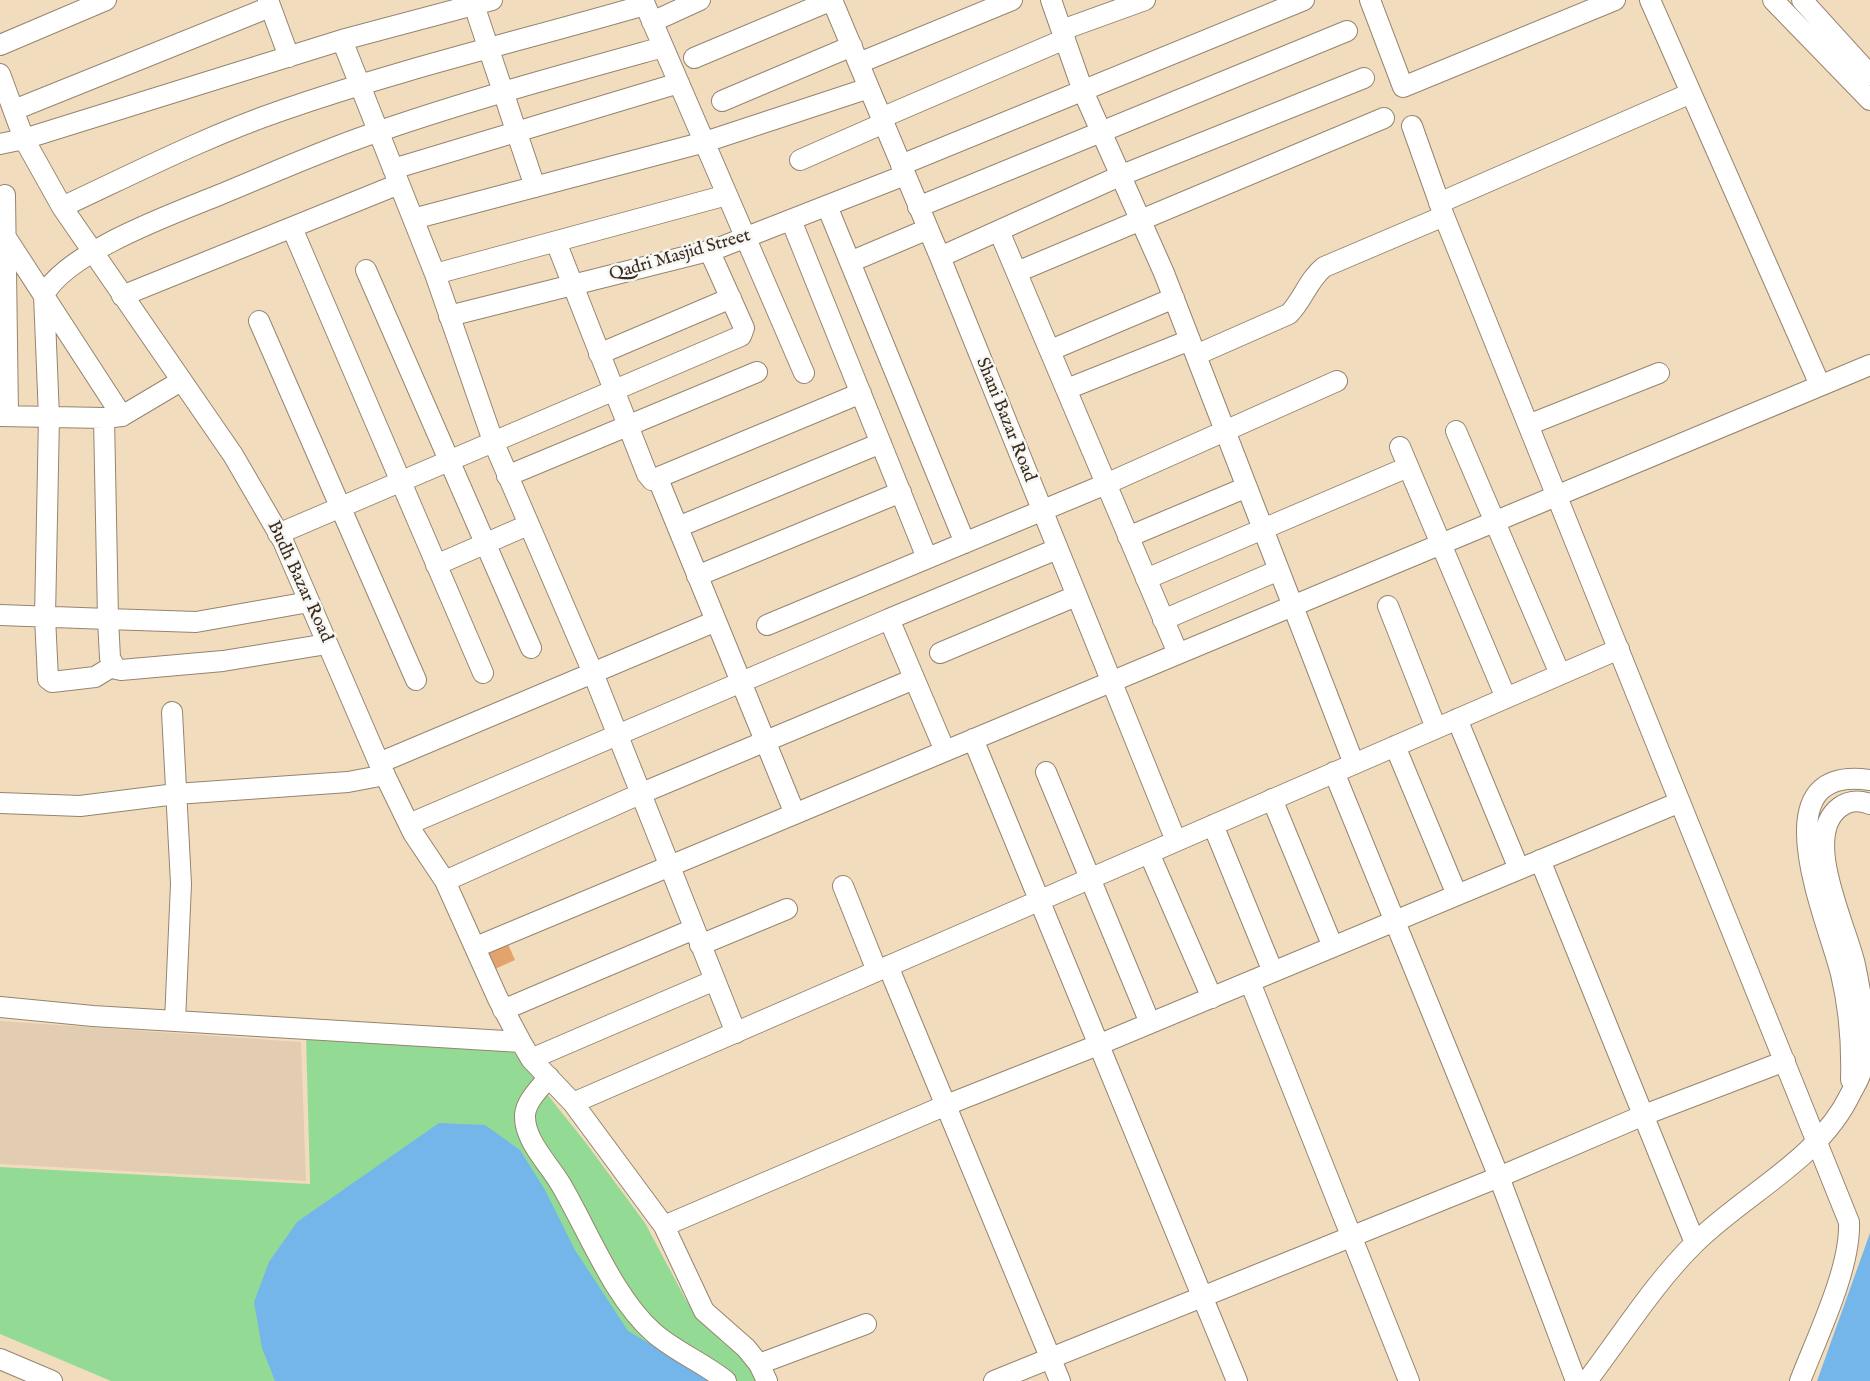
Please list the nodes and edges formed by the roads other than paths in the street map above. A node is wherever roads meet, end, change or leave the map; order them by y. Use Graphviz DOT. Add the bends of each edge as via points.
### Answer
graph roads {
  1 [pos="106,0"];
  2 [pos="700,0"];
  3 [pos="832,0"];
  4 [pos="1012,0"];
  5 [pos="1051,0"];
  6 [pos="1144,0"];
  7 [pos="1304,0"];
  8 [pos="1370,0"];
  9 [pos="1615,0"];
  10 [pos="1650,0"];
  11 [pos="1773,0"];
  12 [pos="1802,0"];
  13 [pos="483,2"];
  14 [pos="269,3"];
  15 [pos="647,9"];
  16 [pos="1347,31"];
  17 [pos="1064,34"];
  18 [pos="342,40"];
  19 [pos="0,45"];
  20 [pos="663,47"];
  21 [pos="490,50"];
  22 [pos="855,55"];
  23 [pos="289,57"];
  24 [pos="694,58"];
  25 [pos="0,74"];
  26 [pos="1870,75"];
  27 [pos="1364,78"];
  28 [pos="679,83"];
  29 [pos="360,85"];
  30 [pos="869,88"];
  31 [pos="1083,91"];
  32 [pos="504,92"];
  33 [pos="1691,93"];
  34 [pos="1870,100"];
  35 [pos="722,101"];
  36 [pos="14,110"];
  37 [pos="1384,118"];
  38 [pos="882,121"];
  39 [pos="1412,126"];
  40 [pos="378,131"];
  41 [pos="518,132"];
  42 [pos="1103,133"];
  43 [pos="24,139"];
  44 [pos="705,142"];
  45 [pos="0,144"];
  46 [pos="800,160"];
  47 [pos="903,170"];
  48 [pos="1122,175"];
  49 [pos="396,177"];
  50 [pos="535,187"];
  51 [pos="5,195"];
  52 [pos="727,195"];
  53 [pos="827,206"];
  54 [pos="62,207"];
  55 [pos="918,207"];
  56 [pos="1442,209"];
  57 [pos="1141,218"];
  58 [pos="413,219"];
  59 [pos="791,220"];
  60 [pos="292,228"];
  61 [pos="928,229"];
  62 [pos="999,231"];
  63 [pos="7,238"];
  64 [pos="746,238"];
  65 [pos="556,242"];
  66 [pos="709,250"];
  67 [pos="93,252"];
  68 [pos="940,257"];
  69 [pos="850,262"];
  70 [pos="366,270"];
  71 [pos="1017,272"];
  72 [pos="435,274"];
  73 [pos="573,286"];
  74 [pos="44,295"];
  75 [pos="122,296"];
  76 [pos="731,298"];
  77 [pos="1174,298"];
  78 [pos="449,316"];
  79 [pos="259,321"];
  80 [pos="1193,347"];
  81 [pos="1051,350"];
  82 [pos="599,354"];
  83 [pos="1870,365"];
  84 [pos="757,372"];
  85 [pos="804,373"];
  86 [pos="1659,373"];
  87 [pos="181,381"];
  88 [pos="1336,381"];
  89 [pos="1820,385"];
  90 [pos="1067,389"];
  91 [pos="613,391"];
  92 [pos="861,393"];
  93 [pos="4,416"];
  94 [pos="49,417"];
  95 [pos="113,417"];
  96 [pos="1528,425"];
  97 [pos="627,427"];
  98 [pos="1224,429"];
  99 [pos="1456,431"];
  100 [pos="493,441"];
  101 [pos="881,443"];
  102 [pos="1400,447"];
  103 [pos="450,461"];
  104 [pos="1408,467"];
  105 [pos="507,476"];
  106 [pos="658,479"];
  107 [pos="400,482"];
  108 [pos="1106,484"];
  109 [pos="1247,487"];
  110 [pos="901,492"];
  111 [pos="1556,494"];
  112 [pos="340,507"];
  113 [pos="1042,511"];
  114 [pos="1493,520"];
  115 [pos="528,525"];
  116 [pos="678,527"];
  117 [pos="1263,529"];
  118 [pos="279,534"];
  119 [pos="1128,537"];
  120 [pos="965,543"];
  121 [pos="1441,543"];
  122 [pos="485,544"];
  123 [pos="1057,549"];
  124 [pos="927,558"];
  125 [pos="436,565"];
  126 [pos="1279,570"];
  127 [pos="697,576"];
  128 [pos="1146,579"];
  129 [pos="1076,596"];
  130 [pos="309,602"];
  131 [pos="1293,604"];
  132 [pos="1388,606"];
  133 [pos="0,615"];
  134 [pos="45,617"];
  135 [pos="108,619"];
  136 [pos="889,619"];
  137 [pos="1163,620"];
  138 [pos="716,621"];
  139 [pos="767,625"];
  140 [pos="327,644"];
  141 [pos="531,648"];
  142 [pos="1619,649"];
  143 [pos="1177,651"];
  144 [pos="940,653"];
  145 [pos="113,666"];
  146 [pos="483,673"];
  147 [pos="593,673"];
  148 [pos="1560,674"];
  149 [pos="914,679"];
  150 [pos="1112,679"];
  151 [pos="416,680"];
  152 [pos="740,683"];
  153 [pos="1506,698"];
  154 [pos="172,712"];
  155 [pos="1457,719"];
  156 [pos="1436,728"];
  157 [pos="618,735"];
  158 [pos="973,740"];
  159 [pos="766,742"];
  160 [pos="1395,746"];
  161 [pos="945,751"];
  162 [pos="1354,764"];
  163 [pos="382,769"];
  164 [pos="1046,772"];
  165 [pos="1334,772"];
  166 [pos="1870,780"];
  167 [pos="642,793"];
  168 [pos="176,794"];
  169 [pos="1272,799"];
  170 [pos="1680,802"];
  171 [pos="0,803"];
  172 [pos="1870,804"];
  173 [pos="795,814"];
  174 [pos="409,824"];
  175 [pos="1213,825"];
  176 [pos="1176,841"];
  177 [pos="1149,853"];
  178 [pos="1540,860"];
  179 [pos="670,866"];
  180 [pos="1519,869"];
  181 [pos="1090,878"];
  182 [pos="445,881"];
  183 [pos="843,886"];
  184 [pos="1458,895"];
  185 [pos="1038,901"];
  186 [pos="787,909"];
  187 [pos="1394,921"];
  188 [pos="697,937"];
  189 [pos="476,947"];
  190 [pos="1333,947"];
  191 [pos="882,969"];
  192 [pos="1273,972"];
  193 [pos="715,980"];
  194 [pos="1250,982"];
  195 [pos="1212,998"];
  196 [pos="0,1007"];
  197 [pos="503,1010"];
  198 [pos="175,1021"];
  199 [pos="1150,1023"];
  200 [pos="735,1033"];
  201 [pos="520,1042"];
  202 [pos="1098,1045"];
  203 [pos="531,1059"];
  204 [pos="1785,1061"];
  205 [pos="549,1077"];
  206 [pos="1851,1094"];
  207 [pos="573,1103"];
  208 [pos="944,1106"];
  209 [pos="1644,1115"];
  210 [pos="1818,1142"];
  211 [pos="1499,1177"];
  212 [pos="664,1226"];
  213 [pos="1352,1237"];
  214 [pos="1695,1243"];
  215 [pos="1202,1297"];
  216 [pos="866,1324"];
  217 [pos="1051,1358"];
  218 [pos="0,1359"];
  219 [pos="763,1373"];
  220 [pos="52,1381"];
  221 [pos="726,1381"];
  222 [pos="994,1381"];
  223 [pos="1060,1381"];
  224 [pos="1237,1381"];
  225 [pos="1409,1381"];
  226 [pos="1576,1381"];
  227 [pos="1587,1381"];
  228 [pos="1800,1381"];
  1 -- 19 [label="street"];
  2 -- 15 [label="street"];
  3 -- 22 [label="street, Shani Bazar Road"];
  3 -- 24 [label="street"];
  4 -- 22 [label="street"];
  5 -- 17 [label="street"];
  6 -- 17 [label="street"];
  7 -- 31 [label="street, Qadri Masjid Street"];
  8 -- 9 [label="street" via="1403,87"];
  10 -- 33 [label="street"];
  11 -- 34 [label="street"];
  12 -- 26 [label="street"];
  13 -- 18 [label="street"];
  13 -- 21 [label="street"];
  14 -- 23 [label="street"];
  14 -- 36 [label="street"];
  15 -- 20 [label="street"];
  15 -- 21 [label="street"];
  16 -- 42 [label="street"];
  17 -- 31 [label="street"];
  17 -- 38 [label="street"];
  18 -- 23 [label="street"];
  18 -- 29 [label="street"];
  20 -- 28 [label="street"];
  20 -- 32 [label="street"];
  21 -- 29 [label="street"];
  21 -- 32 [label="street"];
  22 -- 30 [label="street, Shani Bazar Road"];
  22 -- 35 [label="street"];
  23 -- 43 [label="street"];
  25 -- 36 [label="street, Budh Bazar Road"];
  27 -- 48 [label="street"];
  28 -- 41 [label="street"];
  28 -- 44 [label="street"];
  29 -- 40 [label="street"];
  29 -- 54 [label="street" via="235,129"];
  30 -- 38 [label="street, Shani Bazar Road"];
  30 -- 44 [label="street"];
  31 -- 42 [label="street"];
  31 -- 47 [label="street, Qadri Masjid Street"];
  32 -- 40 [label="street"];
  32 -- 41 [label="street"];
  33 -- 56 [label="street"];
  33 -- 89 [label="street"];
  36 -- 43 [label="street, Budh Bazar Road"];
  37 -- 57 [label="street"];
  38 -- 46 [label="street"];
  38 -- 47 [label="street, Shani Bazar Road"];
  39 -- 56 [label="street"];
  40 -- 49 [label="street"];
  40 -- 67 [label="street" via="140,227"];
  41 -- 49 [label="street"];
  41 -- 50 [label="street"];
  42 -- 48 [label="street"];
  42 -- 55 [label="street"];
  43 -- 45 [label="street"];
  43 -- 54 [label="street, Budh Bazar Road"];
  44 -- 50 [label="street"];
  44 -- 52 [label="street"];
  47 -- 53 [label="street, Qadri Masjid Street"];
  47 -- 55 [label="street, Shani Bazar Road"];
  48 -- 57 [label="street"];
  48 -- 62 [label="street"];
  49 -- 58 [label="street"];
  49 -- 60 [label="street"];
  50 -- 58 [label="street"];
  51 -- 63 [label="street"];
  52 -- 64 [label="street"];
  52 -- 65 [label="street"];
  53 -- 59 [label="street, Qadri Masjid Street"];
  53 -- 69 [label="street"];
  54 -- 67 [label="street, Budh Bazar Road"];
  55 -- 61 [label="street, Shani Bazar Road"];
  56 -- 80 [label="street" via="1324,267 1289,314"];
  56 -- 96 [label="street"];
  57 -- 71 [label="street"];
  57 -- 77 [label="street"];
  58 -- 72 [label="street"];
  59 -- 64 [label="street, Qadri Masjid Street"];
  59 -- 92 [label="street"];
  60 -- 75 [label="street"];
  60 -- 107 [label="street"];
  61 -- 68 [label="street, Shani Bazar Road"];
  61 -- 69 [label="street"];
  62 -- 68 [label="street"];
  62 -- 71 [label="street"];
  63 -- 74 [label="street"];
  63 -- 93 [label="street"];
  64 -- 66 [label="street, Qadri Masjid Street"];
  64 -- 85 [label="street"];
  65 -- 72 [label="street"];
  65 -- 73 [label="street"];
  66 -- 73 [label="street, Qadri Masjid Street"];
  66 -- 76 [label="street"];
  67 -- 74 [label="street" via="51,283"];
  67 -- 75 [label="street, Budh Bazar Road"];
  68 -- 113 [label="street, Shani Bazar Road"];
  69 -- 120 [label="street"];
  70 -- 103 [label="street"];
  71 -- 81 [label="street"];
  72 -- 78 [label="street"];
  73 -- 78 [label="street, Qadri Masjid Street"];
  73 -- 82 [label="street"];
  74 -- 94 [label="street"];
  74 -- 95 [label="street"];
  75 -- 87 [label="street, Budh Bazar Road"];
  76 -- 82 [label="street"];
  76 -- 91 [label="street" via="744,328 741,336"];
  77 -- 80 [label="street"];
  77 -- 81 [label="street"];
  78 -- 100 [label="street"];
  79 -- 112 [label="street"];
  80 -- 90 [label="street"];
  80 -- 98 [label="street"];
  81 -- 90 [label="street"];
  82 -- 91 [label="street"];
  83 -- 89 [label="street"];
  84 -- 97 [label="street"];
  86 -- 96 [label="street"];
  87 -- 95 [label="street"];
  87 -- 118 [label="street, Budh Bazar Road" via="233,455"];
  88 -- 98 [label="street"];
  89 -- 111 [label="street"];
  90 -- 108 [label="street"];
  91 -- 97 [label="street"];
  91 -- 100 [label="street"];
  92 -- 101 [label="street"];
  92 -- 106 [label="street"];
  93 -- 94 [label="street"];
  94 -- 95 [label="street"];
  94 -- 134 [label="street"];
  95 -- 135 [label="street"];
  96 -- 111 [label="street"];
  97 -- 105 [label="street"];
  97 -- 106 [label="street" via="647,474 652,480"];
  98 -- 108 [label="street"];
  98 -- 109 [label="street"];
  99 -- 114 [label="street"];
  100 -- 103 [label="street"];
  100 -- 105 [label="street"];
  101 -- 110 [label="street"];
  101 -- 116 [label="street"];
  102 -- 104 [label="street"];
  103 -- 107 [label="street"];
  103 -- 122 [label="street"];
  104 -- 117 [label="street"];
  104 -- 121 [label="street"];
  105 -- 115 [label="street"];
  106 -- 116 [label="street"];
  107 -- 112 [label="street"];
  107 -- 125 [label="street"];
  108 -- 113 [label="street"];
  108 -- 119 [label="street"];
  109 -- 117 [label="street"];
  109 -- 119 [label="street"];
  110 -- 124 [label="street"];
  110 -- 127 [label="street"];
  111 -- 114 [label="street"];
  111 -- 142 [label="street"];
  112 -- 118 [label="street"];
  112 -- 151 [label="street"];
  113 -- 120 [label="street"];
  113 -- 123 [label="street, Shani Bazar Road"];
  114 -- 121 [label="street"];
  114 -- 148 [label="street"];
  115 -- 122 [label="street"];
  115 -- 147 [label="street"];
  116 -- 127 [label="street"];
  117 -- 126 [label="street"];
  117 -- 128 [label="street"];
  118 -- 130 [label="street, Budh Bazar Road"];
  119 -- 128 [label="street"];
  120 -- 124 [label="street"];
  121 -- 131 [label="street"];
  121 -- 153 [label="street"];
  122 -- 125 [label="street"];
  122 -- 141 [label="street"];
  123 -- 129 [label="street, Shani Bazar Road"];
  123 -- 136 [label="street"];
  124 -- 139 [label="street"];
  125 -- 146 [label="street"];
  126 -- 131 [label="street"];
  126 -- 137 [label="street"];
  127 -- 138 [label="street"];
  128 -- 137 [label="street"];
  129 -- 144 [label="street"];
  129 -- 150 [label="street, Shani Bazar Road"];
  130 -- 135 [label="street" via="196,622"];
  130 -- 140 [label="street, Budh Bazar Road"];
  131 -- 143 [label="street"];
  131 -- 162 [label="street"];
  132 -- 156 [label="street"];
  133 -- 134 [label="street"];
  134 -- 135 [label="street"];
  134 -- 145 [label="street" via="49,681 95,677"];
  135 -- 145 [label="street"];
  136 -- 149 [label="street"];
  136 -- 152 [label="street"];
  137 -- 143 [label="street"];
  138 -- 147 [label="street"];
  138 -- 152 [label="street"];
  140 -- 145 [label="street" via="223,661 121,670"];
  140 -- 163 [label="street, Budh Bazar Road"];
  142 -- 148 [label="street"];
  142 -- 170 [label="street"];
  143 -- 150 [label="street"];
  147 -- 157 [label="street"];
  147 -- 163 [label="street"];
  148 -- 153 [label="street"];
  149 -- 159 [label="street"];
  149 -- 161 [label="street"];
  150 -- 158 [label="street"];
  150 -- 176 [label="street, Shani Bazar Road"];
  152 -- 157 [label="street"];
  152 -- 159 [label="street"];
  153 -- 155 [label="street"];
  154 -- 168 [label="street"];
  155 -- 156 [label="street"];
  155 -- 180 [label="street"];
  156 -- 160 [label="street"];
  157 -- 167 [label="street"];
  157 -- 174 [label="street"];
  158 -- 161 [label="street"];
  158 -- 185 [label="street"];
  159 -- 167 [label="street"];
  159 -- 173 [label="street"];
  160 -- 162 [label="street"];
  160 -- 184 [label="street"];
  161 -- 173 [label="street"];
  162 -- 165 [label="street"];
  163 -- 168 [label="street" via="348,782"];
  163 -- 174 [label="street, Budh Bazar Road"];
  164 -- 181 [label="street"];
  165 -- 169 [label="street"];
  165 -- 187 [label="street"];
  166 -- 206 [label="street" via="1841,779 1826,786 1810,809 1807,828 1813,888 1842,976"];
  167 -- 179 [label="street"];
  167 -- 182 [label="street"];
  168 -- 171 [label="street" via="80,806"];
  168 -- 198 [label="street" via="181,884"];
  169 -- 175 [label="street"];
  169 -- 190 [label="street"];
  170 -- 178 [label="street"];
  170 -- 204 [label="street"];
  172 -- 206 [label="street" via="1843,804 1835,811 1825,837 1827,876 1848,937 1862,1011 1862,1071"];
  173 -- 179 [label="street"];
  174 -- 182 [label="street, Budh Bazar Road"];
  175 -- 176 [label="street"];
  175 -- 192 [label="street"];
  176 -- 177 [label="street"];
  177 -- 181 [label="street"];
  177 -- 195 [label="street"];
  178 -- 180 [label="street"];
  178 -- 209 [label="street"];
  179 -- 188 [label="street"];
  179 -- 189 [label="street"];
  180 -- 184 [label="street"];
  181 -- 185 [label="street"];
  181 -- 199 [label="street"];
  182 -- 189 [label="street, Budh Bazar Road"];
  183 -- 191 [label="street"];
  184 -- 187 [label="street"];
  185 -- 191 [label="street"];
  185 -- 202 [label="street"];
  186 -- 188 [label="street"];
  187 -- 190 [label="street"];
  187 -- 211 [label="street"];
  188 -- 193 [label="street"];
  188 -- 197 [label="street"];
  189 -- 197 [label="street, Budh Bazar Road"];
  190 -- 192 [label="street"];
  191 -- 200 [label="street"];
  191 -- 208 [label="street"];
  192 -- 194 [label="street"];
  193 -- 200 [label="street"];
  193 -- 203 [label="street"];
  194 -- 195 [label="street"];
  194 -- 213 [label="street"];
  195 -- 199 [label="street"];
  196 -- 198 [label="street"];
  197 -- 201 [label="street, Budh Bazar Road"];
  198 -- 201 [label="street"];
  199 -- 202 [label="street"];
  200 -- 207 [label="street"];
  201 -- 203 [label="street, Budh Bazar Road"];
  202 -- 208 [label="street"];
  202 -- 215 [label="street"];
  203 -- 205 [label="street, Budh Bazar Road"];
  204 -- 209 [label="street"];
  204 -- 210 [label="street"];
  205 -- 207 [label="street, Budh Bazar Road"];
  205 -- 221 [label="street" via="528,1103 526,1124 592,1247 655,1334"];
  206 -- 210 [label="street" via="1840,1116"];
  207 -- 212 [label="street, Budh Bazar Road"];
  208 -- 212 [label="street"];
  208 -- 217 [label="street"];
  209 -- 211 [label="street"];
  209 -- 214 [label="street"];
  210 -- 214 [label="street"];
  210 -- 228 [label="street" via="1850,1222 1850,1239"];
  211 -- 213 [label="street"];
  211 -- 226 [label="street"];
  212 -- 219 [label="street, Budh Bazar Road" via="704,1311 746,1348"];
  213 -- 215 [label="street"];
  213 -- 225 [label="street"];
  214 -- 227 [label="street"];
  215 -- 217 [label="street"];
  215 -- 224 [label="street"];
  216 -- 219 [label="street"];
  217 -- 222 [label="street"];
  217 -- 223 [label="street"];
  218 -- 220 [label="street"];
}
